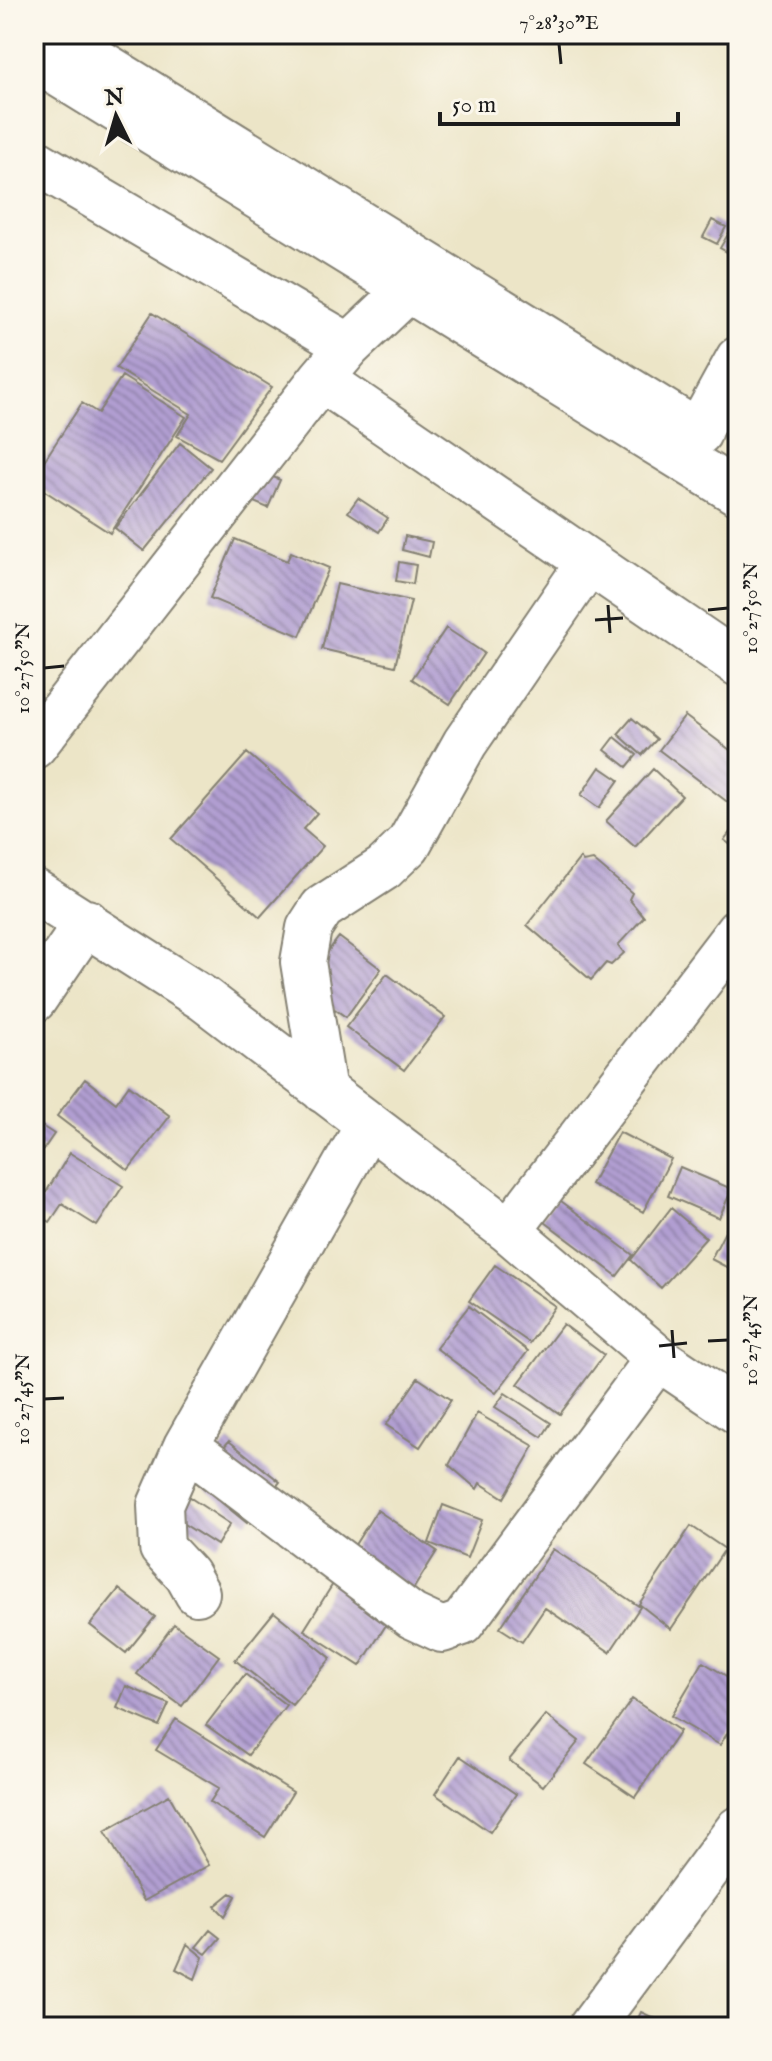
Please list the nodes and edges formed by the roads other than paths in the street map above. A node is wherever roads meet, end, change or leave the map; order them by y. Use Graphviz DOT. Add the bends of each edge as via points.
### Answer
graph roads {
  1 [pos="42,60"];
  2 [pos="34,161"];
  3 [pos="408,290"];
  4 [pos="349,346"];
  5 [pos="738,359"];
  6 [pos="321,379"];
  7 [pos="698,432"];
  8 [pos="738,457"];
  9 [pos="738,493"];
  10 [pos="589,562"];
  11 [pos="738,664"];
  12 [pos="34,746"];
  13 [pos="34,891"];
  14 [pos="87,922"];
  15 [pos="738,931"];
  16 [pos="34,1000"];
  17 [pos="324,1091"];
  18 [pos="368,1125"];
  19 [pos="509,1231"];
  20 [pos="658,1358"];
  21 [pos="738,1412"];
  22 [pos="186,1446"];
  23 [pos="197,1593"];
  24 [pos="738,1829"];
  25 [pos="591,2027"];
  1 -- 3 [label="street"];
  1 -- 7 [label="street"];
  2 -- 4 [label="street"];
  3 -- 4 [label="street"];
  3 -- 9 [label="street"];
  4 -- 6 [label="street"];
  5 -- 7 [label="street"];
  6 -- 10 [label="street"];
  6 -- 12 [label="street"];
  7 -- 8 [label="street"];
  10 -- 11 [label="street"];
  10 -- 17 [label="street" via="465,743 408,845 384,868 322,908 309,928 303,962"];
  13 -- 14 [label="street"];
  14 -- 16 [label="street"];
  14 -- 17 [label="street" via="204,999"];
  15 -- 19 [label="street"];
  17 -- 18 [label="street"];
  18 -- 19 [label="street"];
  18 -- 22 [label="street"];
  19 -- 20 [label="street"];
  20 -- 21 [label="street"];
  20 -- 22 [label="street" via="462,1623 442,1630 412,1616"];
  22 -- 23 [label="street" via="160,1505 162,1548"];
  24 -- 25 [label="street"];
}
